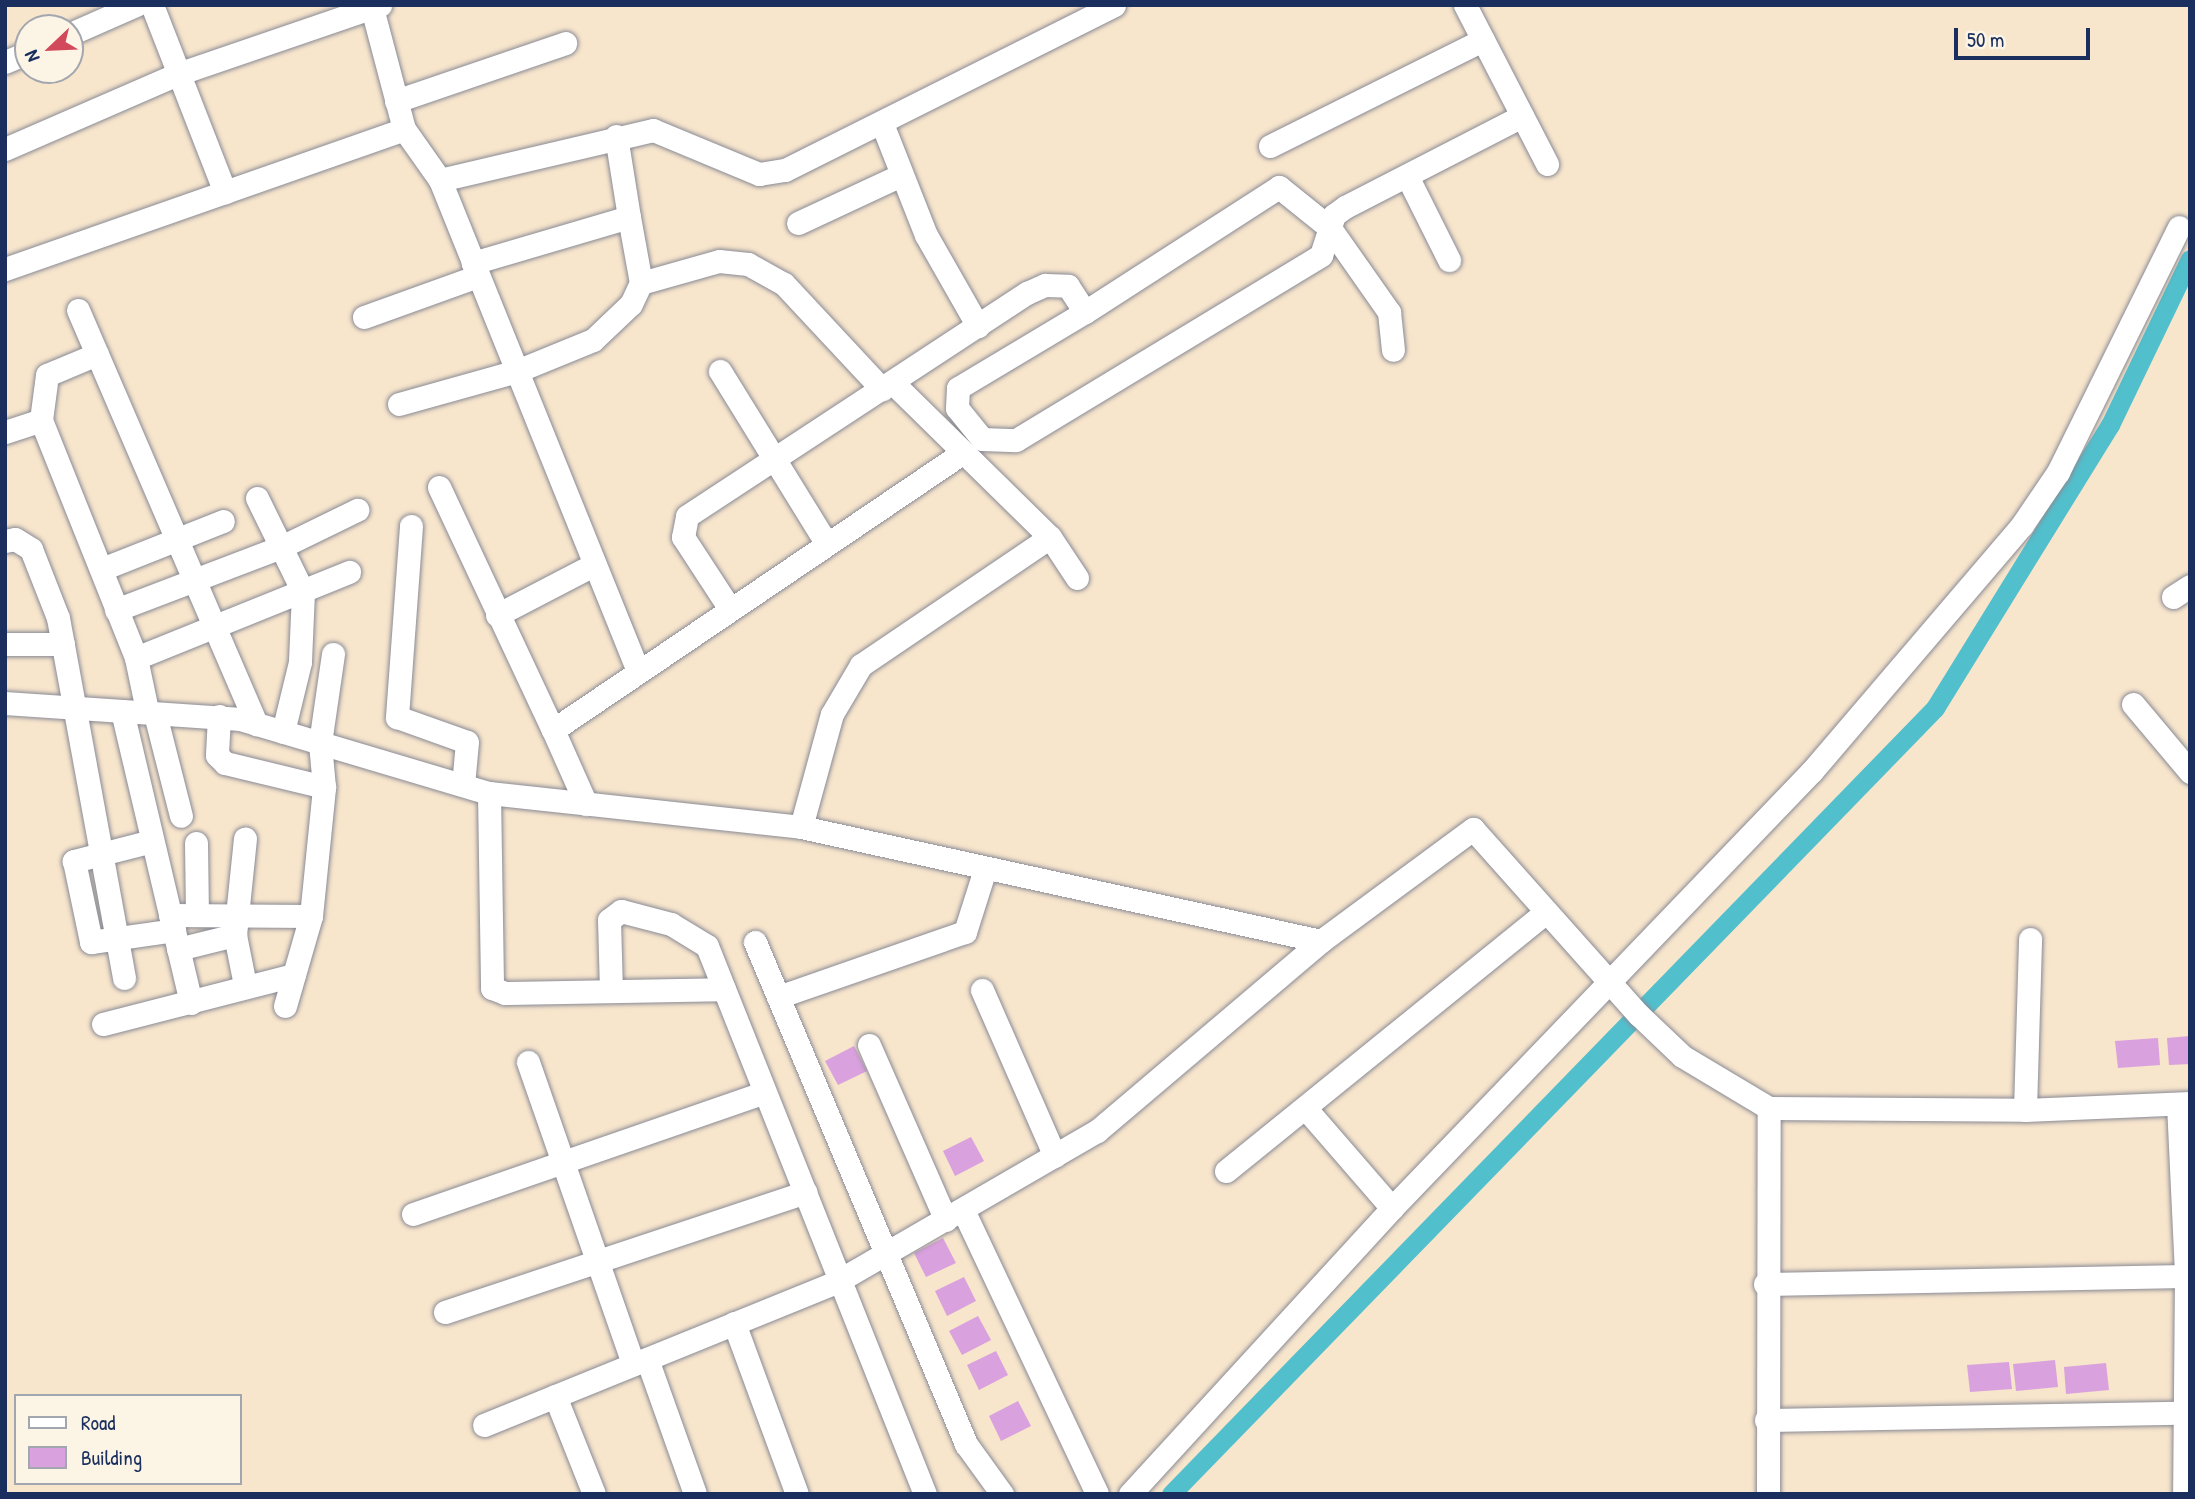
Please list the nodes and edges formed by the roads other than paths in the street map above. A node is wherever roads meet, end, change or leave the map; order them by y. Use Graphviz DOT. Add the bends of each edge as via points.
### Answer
graph roads {
  1 [pos="136,5"];
  2 [pos="152,5"];
  3 [pos="1114,5"];
  4 [pos="1465,5"];
  5 [pos="376,7"];
  6 [pos="84,28"];
  7 [pos="1483,40"];
  8 [pos="565,43"];
  9 [pos="175,75"];
  10 [pos="396,101"];
  11 [pos="1522,116"];
  12 [pos="883,126"];
  13 [pos="404,130"];
  14 [pos="616,136"];
  15 [pos="1270,146"];
  16 [pos="5,149"];
  17 [pos="1547,164"];
  18 [pos="901,175"];
  19 [pos="1407,176"];
  20 [pos="440,180"];
  21 [pos="225,192"];
  22 [pos="629,217"];
  23 [pos="798,223"];
  24 [pos="2179,227"];
  25 [pos="1330,228"];
  26 [pos="1449,260"];
  27 [pos="5,269"];
  28 [pos="476,269"];
  29 [pos="641,283"];
  30 [pos="78,310"];
  31 [pos="1085,312"];
  32 [pos="364,317"];
  33 [pos="978,326"];
  34 [pos="1393,350"];
  35 [pos="97,354"];
  36 [pos="517,371"];
  37 [pos="720,371"];
  38 [pos="887,385"];
  39 [pos="399,404"];
  40 [pos="41,420"];
  41 [pos="5,432"];
  42 [pos="961,454"];
  43 [pos="774,459"];
  44 [pos="439,486"];
  45 [pos="257,498"];
  46 [pos="357,510"];
  47 [pos="223,521"];
  48 [pos="411,526"];
  49 [pos="1051,537"];
  50 [pos="177,539"];
  51 [pos="5,541"];
  52 [pos="827,544"];
  53 [pos="281,547"];
  54 [pos="595,564"];
  55 [pos="102,569"];
  56 [pos="349,572"];
  57 [pos="1077,578"];
  58 [pos="193,579"];
  59 [pos="303,592"];
  60 [pos="730,609"];
  61 [pos="116,610"];
  62 [pos="497,615"];
  63 [pos="214,626"];
  64 [pos="5,644"];
  65 [pos="63,644"];
  66 [pos="333,654"];
  67 [pos="136,658"];
  68 [pos="638,671"];
  69 [pos="5,703"];
  70 [pos="2133,704"];
  71 [pos="75,708"];
  72 [pos="122,711"];
  73 [pos="151,712"];
  74 [pos="219,716"];
  75 [pos="256,724"];
  76 [pos="553,730"];
  77 [pos="283,732"];
  78 [pos="320,743"];
  79 [pos="2190,772"];
  80 [pos="463,785"];
  81 [pos="324,787"];
  82 [pos="489,793"];
  83 [pos="586,804"];
  84 [pos="181,816"];
  85 [pos="801,828"];
  86 [pos="245,839"];
  87 [pos="152,841"];
  88 [pos="195,843"];
  89 [pos="102,858"];
  90 [pos="985,869"];
  91 [pos="197,912"];
  92 [pos="1546,912"];
  93 [pos="311,916"];
  94 [pos="237,927"];
  95 [pos="174,931"];
  96 [pos="2030,939"];
  97 [pos="117,941"];
  98 [pos="1321,941"];
  99 [pos="755,942"];
  100 [pos="294,975"];
  101 [pos="124,978"];
  102 [pos="245,985"];
  103 [pos="1611,987"];
  104 [pos="724,989"];
  105 [pos="982,990"];
  106 [pos="611,991"];
  107 [pos="778,996"];
  108 [pos="191,1003"];
  109 [pos="285,1006"];
  110 [pos="103,1024"];
  111 [pos="869,1045"];
  112 [pos="528,1062"];
  113 [pos="762,1093"];
  114 [pos="2184,1103"];
  115 [pos="1769,1108"];
  116 [pos="1307,1110"];
  117 [pos="2025,1110"];
  118 [pos="1055,1156"];
  119 [pos="564,1165"];
  120 [pos="1226,1171"];
  121 [pos="806,1192"];
  122 [pos="1392,1208"];
  123 [pos="413,1214"];
  124 [pos="955,1215"];
  125 [pos="885,1257"];
  126 [pos="596,1259"];
  127 [pos="2186,1276"];
  128 [pos="838,1281"];
  129 [pos="1765,1284"];
  130 [pos="445,1312"];
  131 [pos="2188,1312"];
  132 [pos="734,1323"];
  133 [pos="640,1362"];
  134 [pos="555,1396"];
  135 [pos="2182,1413"];
  136 [pos="1766,1420"];
  137 [pos="484,1425"];
  138 [pos="594,1494"];
  139 [pos="695,1494"];
  140 [pos="797,1494"];
  141 [pos="925,1494"];
  142 [pos="1002,1494"];
  143 [pos="1097,1494"];
  144 [pos="1130,1494"];
  145 [pos="1768,1494"];
  146 [pos="2184,1494"];
  1 -- 6 [label="street"];
  2 -- 9 [label="street"];
  3 -- 12 [label="street"];
  4 -- 7 [label="street"];
  5 -- 9 [label="street"];
  5 -- 10 [label="street"];
  7 -- 11 [label="street"];
  7 -- 15 [label="street"];
  8 -- 10 [label="street"];
  9 -- 16 [label="street"];
  9 -- 21 [label="street"];
  10 -- 13 [label="street"];
  11 -- 17 [label="street"];
  11 -- 19 [label="street"];
  12 -- 14 [label="street" via="785,170 759,174 653,130"];
  12 -- 18 [label="street"];
  13 -- 20 [label="street"];
  13 -- 21 [label="street"];
  14 -- 20 [label="street"];
  14 -- 22 [label="street"];
  18 -- 23 [label="street"];
  18 -- 33 [label="street" via="926,235"];
  19 -- 25 [label="street" via="1345,207"];
  19 -- 26 [label="street"];
  20 -- 28 [label="street"];
  21 -- 27 [label="street"];
  22 -- 28 [label="street"];
  22 -- 29 [label="street"];
  24 -- 103 [label="street" via="2058,472 2022,525 1812,771"];
  25 -- 31 [label="street" via="1279,187"];
  25 -- 31 [label="street" via="1321,256 1016,440 982,439 957,408 958,388"];
  25 -- 34 [label="street" via="1389,312"];
  28 -- 32 [label="street"];
  28 -- 36 [label="street"];
  29 -- 36 [label="street" via="631,304 593,340"];
  29 -- 38 [label="street" via="719,261 748,264 794,293"];
  30 -- 35 [label="street"];
  31 -- 33 [label="street" via="1068,286 1056,283 1027,293"];
  33 -- 38 [label="street"];
  35 -- 40 [label="street" via="47,375"];
  35 -- 50 [label="street"];
  36 -- 39 [label="street"];
  36 -- 54 [label="street"];
  37 -- 43 [label="street"];
  38 -- 42 [label="street"];
  38 -- 43 [label="street"];
  40 -- 41 [label="street"];
  40 -- 55 [label="street"];
  42 -- 49 [label="street"];
  42 -- 52 [label="street"];
  43 -- 52 [label="street"];
  43 -- 60 [label="street" via="682,524 683,537"];
  44 -- 62 [label="street"];
  45 -- 53 [label="street"];
  46 -- 53 [label="street"];
  47 -- 50 [label="street"];
  48 -- 80 [label="street" via="397,717 467,742"];
  49 -- 57 [label="street"];
  49 -- 85 [label="street" via="861,665 832,713"];
  50 -- 55 [label="street"];
  50 -- 58 [label="street"];
  51 -- 65 [label="street" via="15,539 31,549"];
  52 -- 60 [label="street"];
  53 -- 58 [label="street"];
  53 -- 59 [label="street"];
  54 -- 62 [label="street"];
  54 -- 68 [label="street"];
  55 -- 61 [label="street"];
  56 -- 59 [label="street"];
  58 -- 61 [label="street"];
  58 -- 63 [label="street"];
  59 -- 63 [label="street"];
  59 -- 77 [label="street" via="300,662"];
  60 -- 68 [label="street"];
  61 -- 67 [label="street"];
  62 -- 76 [label="street"];
  63 -- 67 [label="street"];
  63 -- 75 [label="street"];
  64 -- 65 [label="street"];
  65 -- 71 [label="street"];
  66 -- 78 [label="street"];
  67 -- 73 [label="street"];
  68 -- 76 [label="street"];
  69 -- 71 [label="street"];
  70 -- 79 [label="street"];
  71 -- 72 [label="street"];
  71 -- 89 [label="street"];
  72 -- 73 [label="street"];
  72 -- 87 [label="street"];
  73 -- 74 [label="street"];
  73 -- 84 [label="street"];
  74 -- 75 [label="street"];
  74 -- 81 [label="street" via="217,755 225,763"];
  75 -- 77 [label="street"];
  76 -- 83 [label="street"];
  77 -- 78 [label="street"];
  78 -- 80 [label="street"];
  78 -- 81 [label="street"];
  80 -- 82 [label="street"];
  81 -- 93 [label="street"];
  82 -- 83 [label="street"];
  82 -- 106 [label="street" via="492,988 505,993"];
  83 -- 85 [label="street"];
  85 -- 90 [label="street"];
  86 -- 94 [label="street"];
  87 -- 89 [label="street"];
  87 -- 95 [label="street"];
  88 -- 91 [label="street"];
  89 -- 97 [label="street" via="74,861 91,942"];
  90 -- 98 [label="street"];
  90 -- 107 [label="street" via="965,932"];
  91 -- 94 [label="street"];
  91 -- 95 [label="street"];
  92 -- 98 [label="street" via="1473,829"];
  92 -- 103 [label="street"];
  92 -- 116 [label="street"];
  93 -- 94 [label="street"];
  93 -- 100 [label="street"];
  94 -- 95 [label="street"];
  94 -- 102 [label="street"];
  95 -- 97 [label="street"];
  95 -- 108 [label="street"];
  96 -- 117 [label="street"];
  97 -- 101 [label="street"];
  98 -- 118 [label="street" via="1097,1131"];
  99 -- 107 [label="street"];
  100 -- 102 [label="street"];
  100 -- 109 [label="street"];
  102 -- 108 [label="street"];
  103 -- 115 [label="street" via="1682,1056"];
  103 -- 122 [label="street"];
  104 -- 106 [label="street"];
  104 -- 106 [label="street" via="707,946 671,924 621,911 609,920"];
  104 -- 113 [label="street"];
  105 -- 118 [label="street"];
  107 -- 125 [label="street"];
  108 -- 110 [label="street"];
  111 -- 124 [label="street"];
  112 -- 119 [label="street"];
  113 -- 119 [label="street"];
  113 -- 121 [label="street"];
  114 -- 117 [label="street"];
  114 -- 127 [label="street"];
  115 -- 117 [label="street"];
  115 -- 129 [label="street"];
  116 -- 120 [label="street"];
  116 -- 122 [label="street"];
  118 -- 124 [label="street"];
  119 -- 123 [label="street"];
  119 -- 126 [label="street"];
  121 -- 126 [label="street"];
  121 -- 128 [label="street"];
  122 -- 144 [label="street"];
  124 -- 125 [label="street"];
  124 -- 143 [label="street"];
  125 -- 128 [label="street"];
  125 -- 142 [label="street" via="965,1444"];
  126 -- 130 [label="street"];
  126 -- 133 [label="street"];
  127 -- 129 [label="street"];
  127 -- 131 [label="street"];
  128 -- 132 [label="street"];
  128 -- 141 [label="street"];
  129 -- 136 [label="street"];
  131 -- 135 [label="street"];
  132 -- 133 [label="street"];
  132 -- 140 [label="street"];
  133 -- 134 [label="street"];
  133 -- 139 [label="street"];
  134 -- 137 [label="street"];
  134 -- 138 [label="street"];
  135 -- 136 [label="street"];
  135 -- 146 [label="street"];
  136 -- 145 [label="street"];
}
